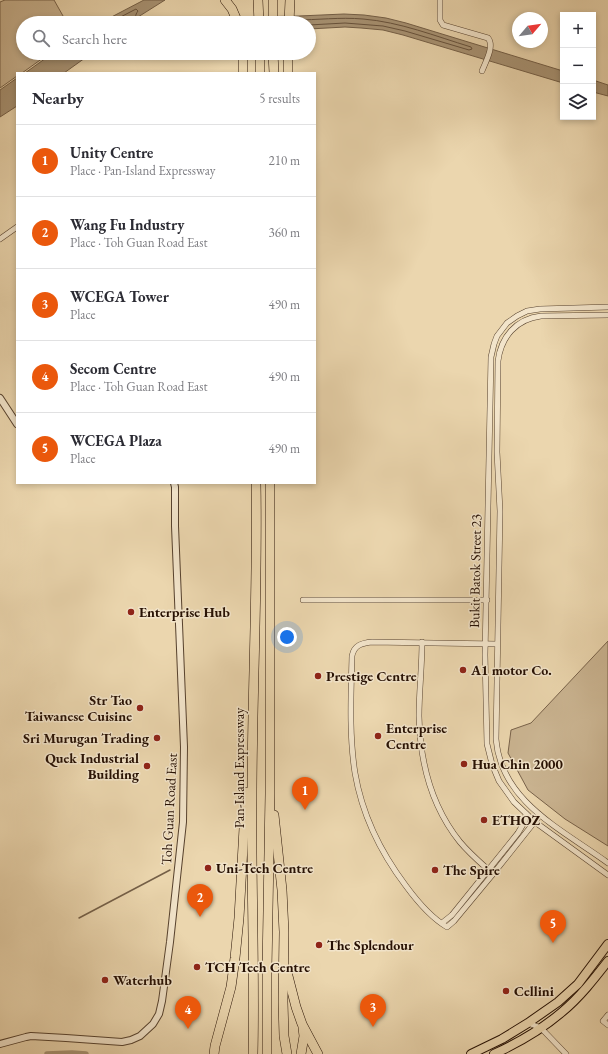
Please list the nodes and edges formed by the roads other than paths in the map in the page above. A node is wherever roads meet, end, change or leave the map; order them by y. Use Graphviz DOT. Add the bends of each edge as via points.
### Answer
graph roads {
  1 [pos="225,0"];
  2 [pos="258,0"];
  3 [pos="273,0"];
  4 [pos="290,0"];
  5 [pos="440,0"];
  6 [pos="235,16"];
  7 [pos="258,16"];
  8 [pos="273,16"];
  9 [pos="289,16"];
  10 [pos="243,60"];
  11 [pos="260,60"];
  12 [pos="273,60"];
  13 [pos="288,60"];
  14 [pos="482,71"];
  15 [pos="243,72"];
  16 [pos="260,72"];
  17 [pos="274,72"];
  18 [pos="288,72"];
  19 [pos="16,228"];
  20 [pos="0,239"];
  21 [pos="608,308"];
  22 [pos="608,315"];
  23 [pos="0,398"];
  24 [pos="16,422"];
  25 [pos="174,484"];
  26 [pos="256,484"];
  27 [pos="270,484"];
  28 [pos="303,600"];
  29 [pos="487,600"];
  30 [pos="422,642"];
  31 [pos="486,643"];
  32 [pos="497,644"];
  33 [pos="252,726"];
  34 [pos="270,794"];
  35 [pos="526,814"];
  36 [pos="540,815"];
  37 [pos="535,822"];
  38 [pos="608,863"];
  39 [pos="491,872"];
  40 [pos="608,874"];
  41 [pos="608,944"];
  42 [pos="283,957"];
  43 [pos="608,961"];
  44 [pos="608,1015"];
  45 [pos="528,1023"];
  46 [pos="302,1024"];
  47 [pos="608,1025"];
  48 [pos="541,1028"];
  49 [pos="0,1044"];
  50 [pos="214,1054"];
  51 [pos="253,1054"];
  52 [pos="267,1054"];
  53 [pos="287,1054"];
  54 [pos="301,1054"];
  55 [pos="318,1054"];
  56 [pos="471,1054"];
  57 [pos="494,1054"];
  58 [pos="566,1054"];
  1 -- 6 [label="highway"];
  2 -- 7 [label="highway"];
  3 -- 8 [label="highway"];
  4 -- 9 [label="highway"];
  5 -- 14 [label="street" via="440,18 444,25 488,38 490,41"];
  10 -- 15 [label="highway"];
  11 -- 16 [label="highway"];
  12 -- 17 [label="highway"];
  13 -- 18 [label="highway"];
  19 -- 20 [label="street"];
  21 -- 29 [label="street, Bukit Batok Street 23" via="531,310 507,323 497,336 490,361"];
  22 -- 32 [label="street, Bukit Batok Street 23" via="532,318 513,329 500,348"];
  23 -- 24 [label="street"];
  25 -- 49 [label="street, Toh Guan Road East" via="184,747 183,822 170,947 159,1014 140,1036 122,1042 26,1037"];
  26 -- 33 [label="highway, Pan-Island Expressway" via="257,551"];
  27 -- 34 [label="highway"];
  28 -- 29 [label="street"];
  29 -- 31 [label="street, Bukit Batok Street 23"];
  30 -- 31 [label="street"];
  30 -- 39 [label="street" via="419,714 426,772 436,802 448,826 474,857"];
  30 -- 39 [label="street" via="368,642 354,649 353,751 361,797 382,851 412,894 442,924"];
  31 -- 32 [label="street"];
  31 -- 35 [label="street, Bukit Batok Street 23" via="490,757 499,781"];
  32 -- 36 [label="street, Bukit Batok Street 23" via="497,751 514,788"];
  33 -- 50 [label="highway" via="237,940 231,987"];
  33 -- 51 [label="highway, Pan-Island Expressway"];
  34 -- 42 [label="highway" via="282,890"];
  34 -- 52 [label="highway"];
  35 -- 37 [label="street, Bukit Batok Street 23"];
  35 -- 39 [label="street" via="518,833"];
  36 -- 37 [label="street"];
  36 -- 38 [label="street, Bukit Batok Street 23"];
  37 -- 39 [label="street"];
  37 -- 40 [label="street, Bukit Batok Street 23"];
  41 -- 45 [label="main road" via="574,989"];
  42 -- 46 [label="highway"];
  42 -- 53 [label="highway" via="284,1036"];
  43 -- 48 [label="main road" via="572,1003"];
  44 -- 47 [label="street" via="603,1021"];
  45 -- 48 [label="street"];
  45 -- 56 [label="main road"];
  46 -- 54 [label="highway" via="304,1036"];
  46 -- 55 [label="highway"];
  48 -- 57 [label="main road"];
  48 -- 58 [label="street"];
}
